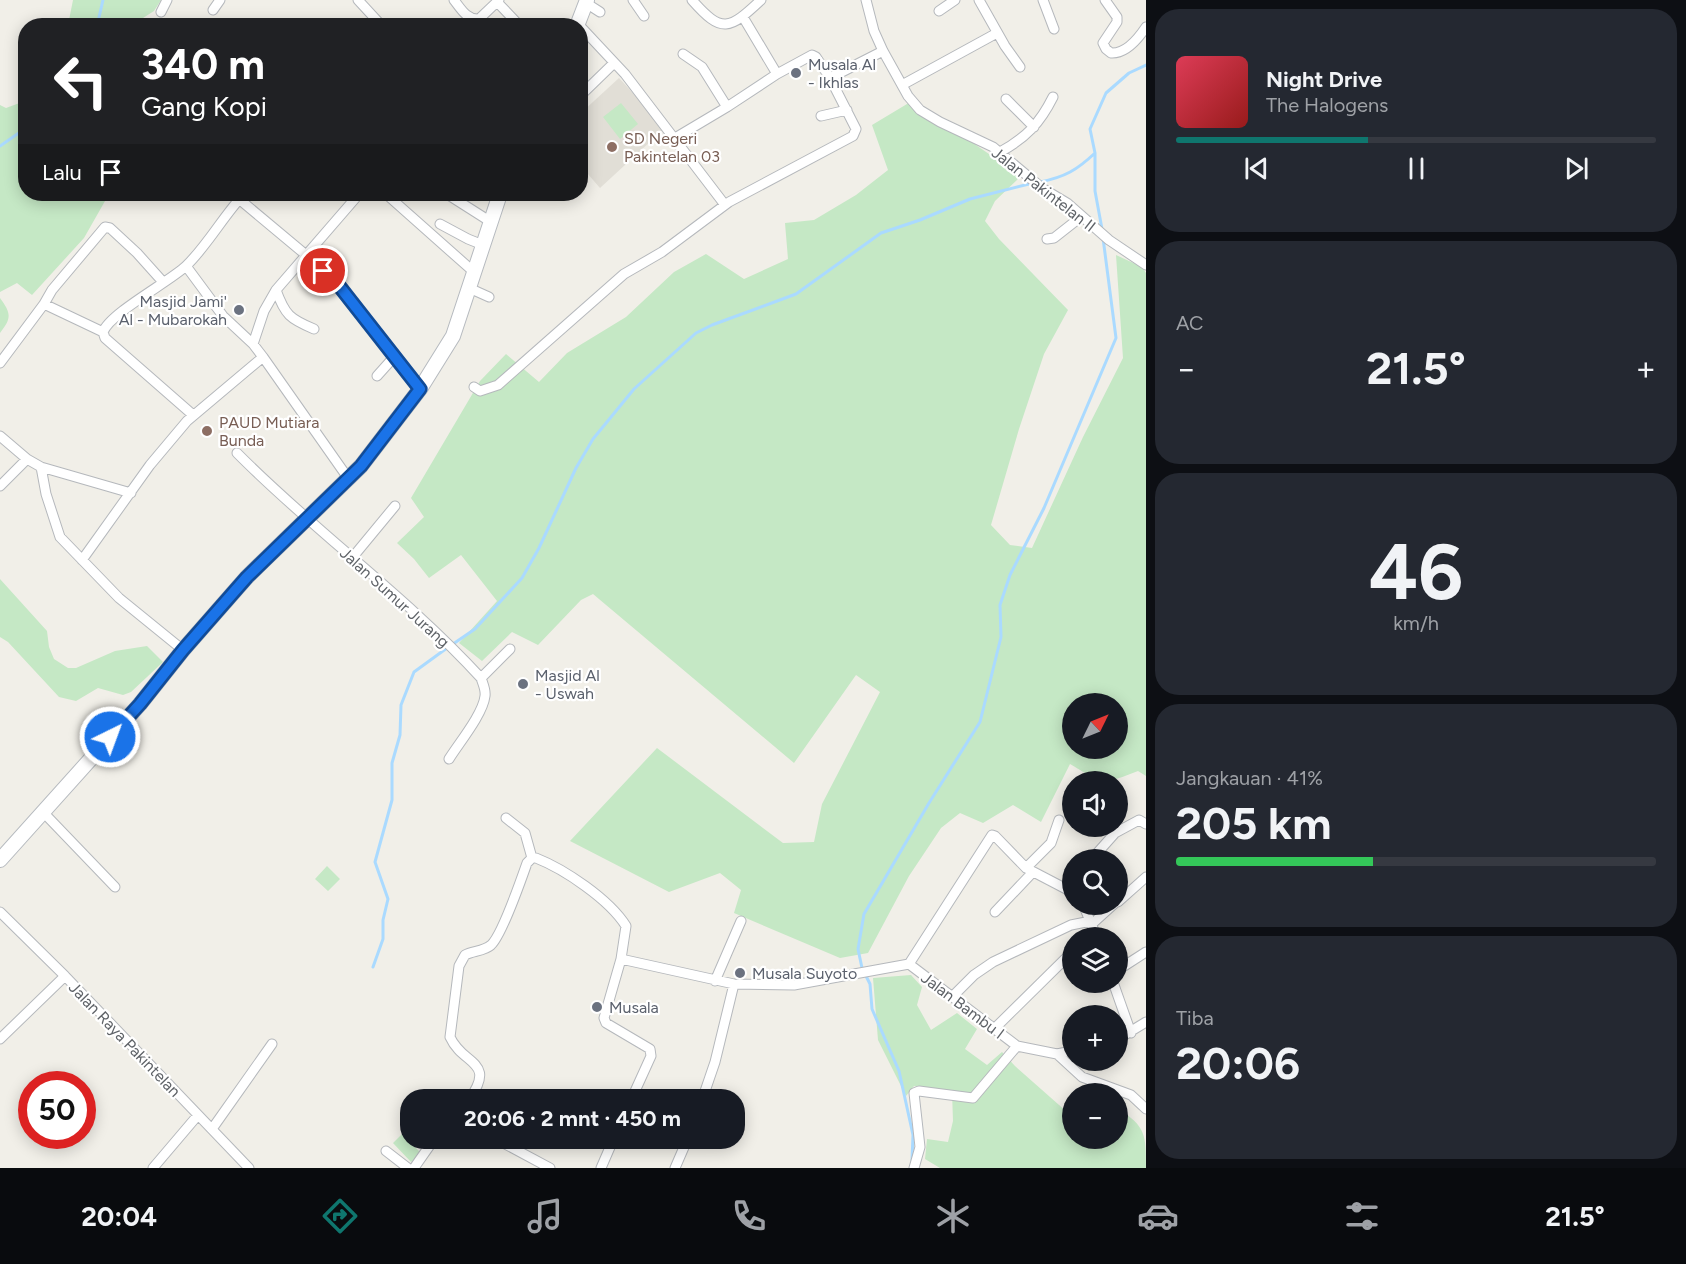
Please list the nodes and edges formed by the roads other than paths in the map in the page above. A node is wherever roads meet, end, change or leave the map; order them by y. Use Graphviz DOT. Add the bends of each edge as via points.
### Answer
graph roads {
  1 [pos="167,0"];
  2 [pos="220,0"];
  3 [pos="358,0"];
  4 [pos="454,0"];
  5 [pos="633,0"];
  6 [pos="692,0"];
  7 [pos="761,0"];
  8 [pos="866,0"];
  9 [pos="955,0"];
  10 [pos="979,0"];
  11 [pos="1043,0"];
  12 [pos="1105,0"];
  13 [pos="498,1"];
  14 [pos="586,1"];
  15 [pos="213,10"];
  16 [pos="939,10"];
  17 [pos="161,12"];
  18 [pos="600,12"];
  19 [pos="644,16"];
  20 [pos="743,17"];
  21 [pos="375,18"];
  22 [pos="471,18"];
  23 [pos="480,18"];
  24 [pos="513,18"];
  25 [pos="581,18"];
  26 [pos="1146,27"];
  27 [pos="1054,29"];
  28 [pos="997,33"];
  29 [pos="588,35"];
  30 [pos="883,51"];
  31 [pos="683,54"];
  32 [pos="614,63"];
  33 [pos="1020,67"];
  34 [pos="777,74"];
  35 [pos="830,78"];
  36 [pos="902,85"];
  37 [pos="588,88"];
  38 [pos="1053,97"];
  39 [pos="1006,99"];
  40 [pos="727,107"];
  41 [pos="847,110"];
  42 [pos="821,116"];
  43 [pos="1034,127"];
  44 [pos="675,138"];
  45 [pos="1000,152"];
  46 [pos="238,201"];
  47 [pos="247,201"];
  48 [pos="353,201"];
  49 [pos="394,201"];
  50 [pos="458,201"];
  51 [pos="498,201"];
  52 [pos="725,205"];
  53 [pos="1082,216"];
  54 [pos="491,222"];
  55 [pos="440,224"];
  56 [pos="1047,238"];
  57 [pos="483,245"];
  58 [pos="306,255"];
  59 [pos="1146,265"];
  60 [pos="186,266"];
  61 [pos="474,273"];
  62 [pos="163,282"];
  63 [pos="469,288"];
  64 [pos="276,290"];
  65 [pos="489,297"];
  66 [pos="44,304"];
  67 [pos="314,329"];
  68 [pos="103,332"];
  69 [pos="253,344"];
  70 [pos="263,357"];
  71 [pos="394,357"];
  72 [pos="0,363"];
  73 [pos="377,376"];
  74 [pos="474,387"];
  75 [pos="420,389"];
  76 [pos="193,415"];
  77 [pos="0,436"];
  78 [pos="237,453"];
  79 [pos="27,459"];
  80 [pos="41,466"];
  81 [pos="348,478"];
  82 [pos="0,486"];
  83 [pos="131,494"];
  84 [pos="395,506"];
  85 [pos="307,518"];
  86 [pos="352,558"];
  87 [pos="82,560"];
  88 [pos="510,649"];
  89 [pos="183,650"];
  90 [pos="481,678"];
  91 [pos="449,759"];
  92 [pos="42,812"];
  93 [pos="506,818"];
  94 [pos="1059,820"];
  95 [pos="1146,824"];
  96 [pos="1101,849"];
  97 [pos="532,858"];
  98 [pos="0,860"];
  99 [pos="1030,870"];
  100 [pos="1146,877"];
  101 [pos="115,887"];
  102 [pos="1062,887"];
  103 [pos="1128,893"];
  104 [pos="0,912"];
  105 [pos="995,912"];
  106 [pos="1088,915"];
  107 [pos="1102,915"];
  108 [pos="741,921"];
  109 [pos="1092,923"];
  110 [pos="1093,927"];
  111 [pos="1146,952"];
  112 [pos="621,959"];
  113 [pos="1062,962"];
  114 [pos="909,964"];
  115 [pos="1128,964"];
  116 [pos="65,976"];
  117 [pos="715,981"];
  118 [pos="734,984"];
  119 [pos="1117,993"];
  120 [pos="952,997"];
  121 [pos="1146,1022"];
  122 [pos="994,1029"];
  123 [pos="1131,1033"];
  124 [pos="1128,1034"];
  125 [pos="0,1039"];
  126 [pos="272,1044"];
  127 [pos="1017,1046"];
  128 [pos="1062,1053"];
  129 [pos="1057,1054"];
  130 [pos="476,1089"];
  131 [pos="636,1089"];
  132 [pos="706,1089"];
  133 [pos="1146,1109"];
  134 [pos="198,1115"];
  135 [pos="212,1129"];
  136 [pos="427,1149"];
  137 [pos="515,1149"];
  138 [pos="609,1149"];
  139 [pos="683,1149"];
  140 [pos="386,1150"];
  141 [pos="153,1168"];
  142 [pos="249,1168"];
  143 [pos="408,1168"];
  144 [pos="414,1168"];
  145 [pos="550,1168"];
  146 [pos="601,1168"];
  147 [pos="675,1168"];
  148 [pos="914,1168"];
  1 -- 17 [label="street"];
  2 -- 15 [label="street"];
  3 -- 21 [label="street"];
  4 -- 22 [label="street"];
  5 -- 19 [label="street"];
  6 -- 20 [label="street" via="718,24"];
  7 -- 20 [label="street"];
  8 -- 30 [label="street, Jalan Pakintelan II"];
  9 -- 16 [label="street"];
  10 -- 28 [label="street"];
  11 -- 27 [label="street"];
  12 -- 26 [label="street" via="1117,15 1117,22 1103,43 1111,53 1132,44"];
  13 -- 23 [label="street"];
  13 -- 24 [label="street"];
  14 -- 18 [label="street"];
  14 -- 25 [label="main road"];
  20 -- 34 [label="street"];
  28 -- 33 [label="street"];
  28 -- 36 [label="street"];
  29 -- 32 [label="street"];
  30 -- 35 [label="street"];
  30 -- 36 [label="street, Jalan Pakintelan II"];
  31 -- 40 [label="street" via="702,67"];
  32 -- 37 [label="street"];
  32 -- 44 [label="street"];
  34 -- 35 [label="street" via="812,55"];
  34 -- 40 [label="street"];
  35 -- 41 [label="street"];
  36 -- 45 [label="street, Jalan Pakintelan II" via="920,110"];
  38 -- 43 [label="street"];
  39 -- 43 [label="street"];
  40 -- 44 [label="street"];
  41 -- 42 [label="street"];
  41 -- 52 [label="street" via="856,129 853,136"];
  43 -- 45 [label="street"];
  44 -- 52 [label="street"];
  45 -- 53 [label="street, Jalan Pakintelan II"];
  46 -- 60 [label="street"];
  47 -- 58 [label="street"];
  48 -- 58 [label="street"];
  49 -- 61 [label="street"];
  50 -- 54 [label="street"];
  51 -- 54 [label="main road"];
  52 -- 74 [label="street" via="619,278 498,385 480,391"];
  53 -- 56 [label="street" via="1054,238"];
  53 -- 59 [label="street, Jalan Pakintelan II" via="1108,240"];
  54 -- 57 [label="main road"];
  55 -- 57 [label="street"];
  57 -- 61 [label="main road"];
  58 -- 64 [label="street"];
  58 -- 71 [label="street" via="340,287"];
  60 -- 62 [label="street"];
  60 -- 69 [label="street" via="223,316"];
  61 -- 63 [label="main road"];
  62 -- 66 [label="street" via="137,253 105,227"];
  62 -- 68 [label="street"];
  63 -- 65 [label="street"];
  63 -- 75 [label="main road" via="453,336"];
  64 -- 67 [label="street" via="287,315"];
  64 -- 69 [label="street"];
  66 -- 68 [label="street"];
  66 -- 72 [label="street"];
  68 -- 76 [label="street" via="105,338"];
  69 -- 70 [label="street"];
  70 -- 76 [label="street"];
  70 -- 81 [label="street"];
  71 -- 73 [label="street"];
  71 -- 75 [label="street"];
  75 -- 81 [label="main road"];
  76 -- 83 [label="street"];
  77 -- 79 [label="street"];
  78 -- 85 [label="street, Jalan Sumur Jurang"];
  79 -- 80 [label="street"];
  79 -- 82 [label="street"];
  80 -- 83 [label="street"];
  80 -- 87 [label="street" via="60,537"];
  81 -- 85 [label="main road"];
  83 -- 87 [label="street"];
  84 -- 86 [label="street"];
  85 -- 86 [label="street, Jalan Sumur Jurang"];
  85 -- 89 [label="main road" via="247,577"];
  86 -- 90 [label="street, Jalan Sumur Jurang" via="440,635"];
  87 -- 89 [label="street" via="119,598"];
  88 -- 90 [label="street"];
  89 -- 92 [label="main road" via="140,704"];
  90 -- 91 [label="street" via="485,698 480,711"];
  92 -- 98 [label="main road"];
  92 -- 101 [label="street"];
  93 -- 97 [label="street" via="525,833"];
  94 -- 99 [label="street" via="1051,843"];
  95 -- 96 [label="street" via="1139,820 1115,833"];
  97 -- 112 [label="street" via="569,873 621,918 626,930"];
  97 -- 130 [label="street" via="494,942 465,955 459,966 450,1037 478,1068 480,1082"];
  99 -- 102 [label="street"];
  99 -- 105 [label="street"];
  99 -- 114 [label="street, Jalan Bambu I" via="995,836 989,838"];
  100 -- 103 [label="street"];
  104 -- 116 [label="street, Jalan Raya Pakintelan"];
  106 -- 109 [label="street"];
  107 -- 109 [label="street"];
  108 -- 117 [label="street"];
  109 -- 110 [label="street"];
  109 -- 120 [label="street" via="1071,925 993,962"];
  111 -- 115 [label="street"];
  112 -- 117 [label="street"];
  112 -- 131 [label="street" via="604,1021 651,1052"];
  113 -- 122 [label="street"];
  114 -- 118 [label="street" via="794,984"];
  114 -- 120 [label="street, Jalan Bambu I"];
  116 -- 125 [label="street"];
  116 -- 134 [label="street, Jalan Raya Pakintelan"];
  117 -- 118 [label="street"];
  118 -- 132 [label="street"];
  119 -- 123 [label="street"];
  120 -- 122 [label="street, Jalan Bambu I"];
  121 -- 123 [label="street"];
  122 -- 127 [label="street, Jalan Bambu I"];
  123 -- 124 [label="street"];
  126 -- 135 [label="street"];
  127 -- 129 [label="street, Jalan Bambu I"];
  127 -- 148 [label="street" via="973,1098 919,1091 914,1094 920,1147"];
  128 -- 129 [label="street"];
  129 -- 133 [label="street" via="1082,1077 1131,1095"];
  134 -- 135 [label="street, Jalan Raya Pakintelan"];
  134 -- 141 [label="street"];
  135 -- 142 [label="street, Jalan Raya Pakintelan"];
  136 -- 144 [label="street"];
  137 -- 145 [label="street"];
  138 -- 146 [label="street"];
  139 -- 147 [label="street"];
  140 -- 143 [label="street"];
}
